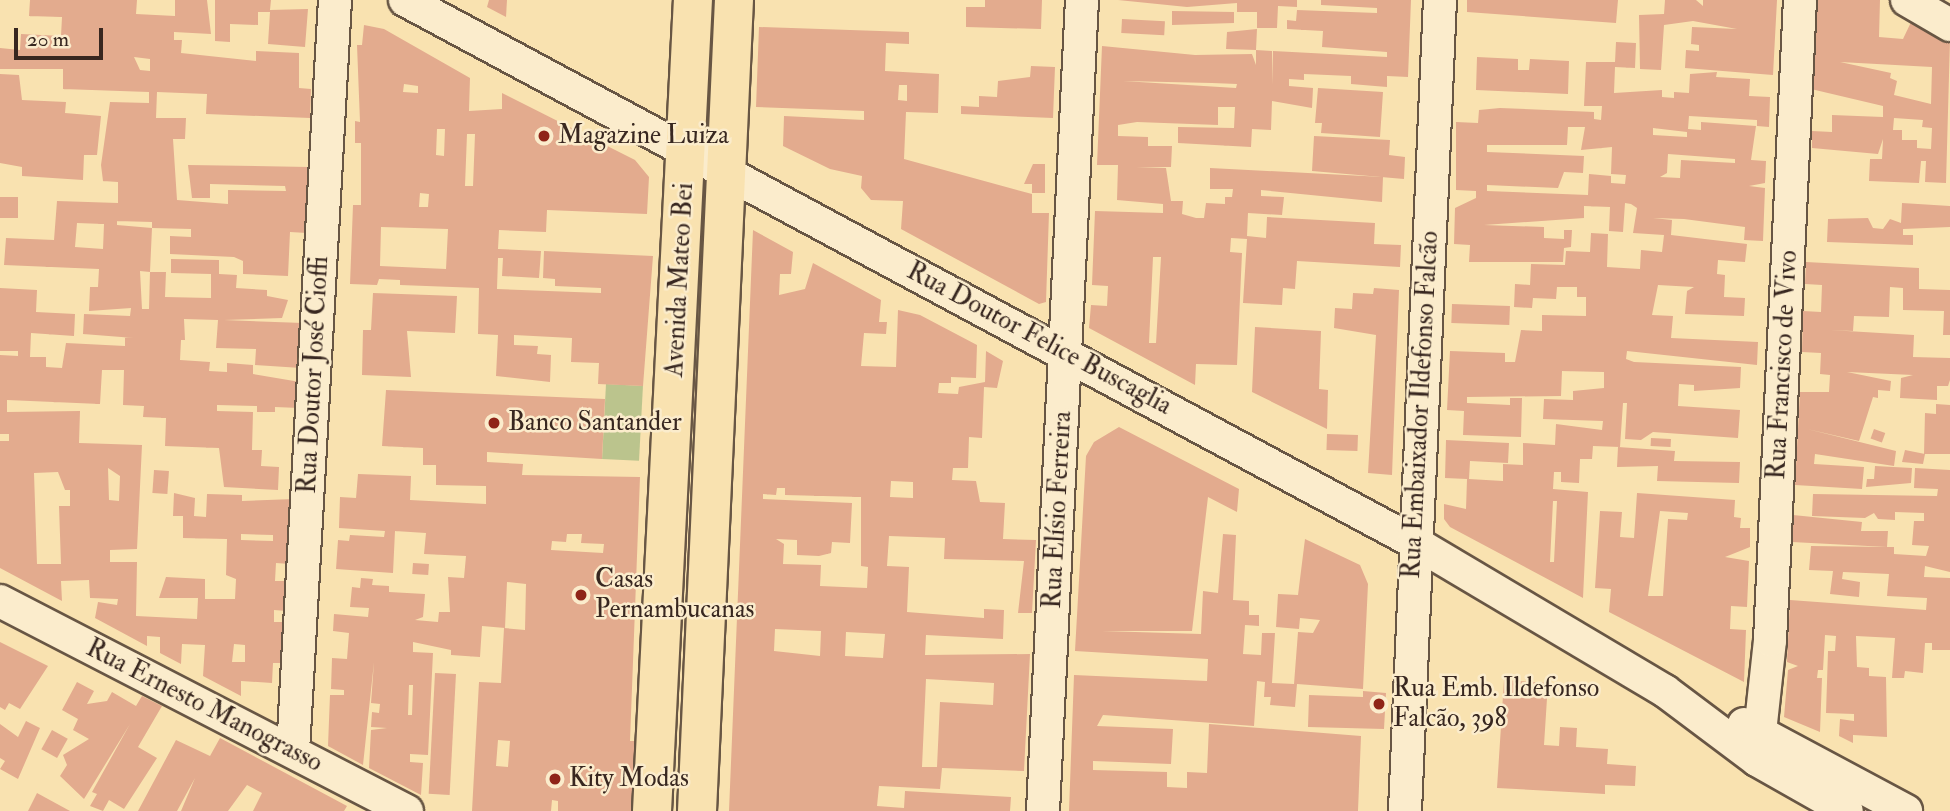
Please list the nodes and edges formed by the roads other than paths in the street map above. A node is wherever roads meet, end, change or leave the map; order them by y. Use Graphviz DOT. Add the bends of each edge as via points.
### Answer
graph roads {
  1 [pos="335,0"];
  2 [pos="405,0"];
  3 [pos="693,0"];
  4 [pos="734,0"];
  5 [pos="1082,0"];
  6 [pos="1440,0"];
  7 [pos="1800,0"];
  8 [pos="1907,0"];
  9 [pos="1950,25"];
  10 [pos="686,151"];
  11 [pos="727,173"];
  12 [pos="1066,353"];
  13 [pos="1414,541"];
  14 [pos="0,601"];
  15 [pos="1758,745"];
  16 [pos="293,751"];
  17 [pos="407,811"];
  18 [pos="652,811"];
  19 [pos="697,811"];
  20 [pos="1043,811"];
  21 [pos="1405,811"];
  22 [pos="1847,811"];
  23 [pos="1906,811"];
  1 -- 16 [label="street, Rua Doutor José Cioffi"];
  2 -- 10 [label="street, Rua Doutor Felice Buscaglia"];
  3 -- 10 [label="main road, Avenida Mateo Bei"];
  4 -- 11 [label="main road, Avenida Mateo Bei"];
  5 -- 12 [label="street, Rua Elísio Ferreira"];
  6 -- 13 [label="street, Rua Embaixador Ildefonso Falcão"];
  7 -- 15 [label="street, Rua Francisco de Vivo" via="1770,640"];
  8 -- 9 [label="street"];
  10 -- 11 [label="street, Rua Doutor Felice Buscaglia"];
  10 -- 18 [label="main road, Avenida Mateo Bei"];
  11 -- 12 [label="street, Rua Doutor Felice Buscaglia"];
  11 -- 19 [label="main road, Avenida Mateo Bei"];
  12 -- 13 [label="street, Rua Doutor Felice Buscaglia"];
  12 -- 20 [label="street, Rua Elísio Ferreira"];
  13 -- 15 [label="street, Rua Doutor Felice Buscaglia"];
  13 -- 21 [label="street, Rua Embaixador Ildefonso Falcão"];
  14 -- 16 [label="street, Rua Ernesto Manograsso"];
  15 -- 22 [label="street, Rua Doutor Felice Buscaglia"];
  15 -- 23 [label="street, Rua Doutor Felice Buscaglia"];
  16 -- 17 [label="street, Rua Ernesto Manograsso"];
}
